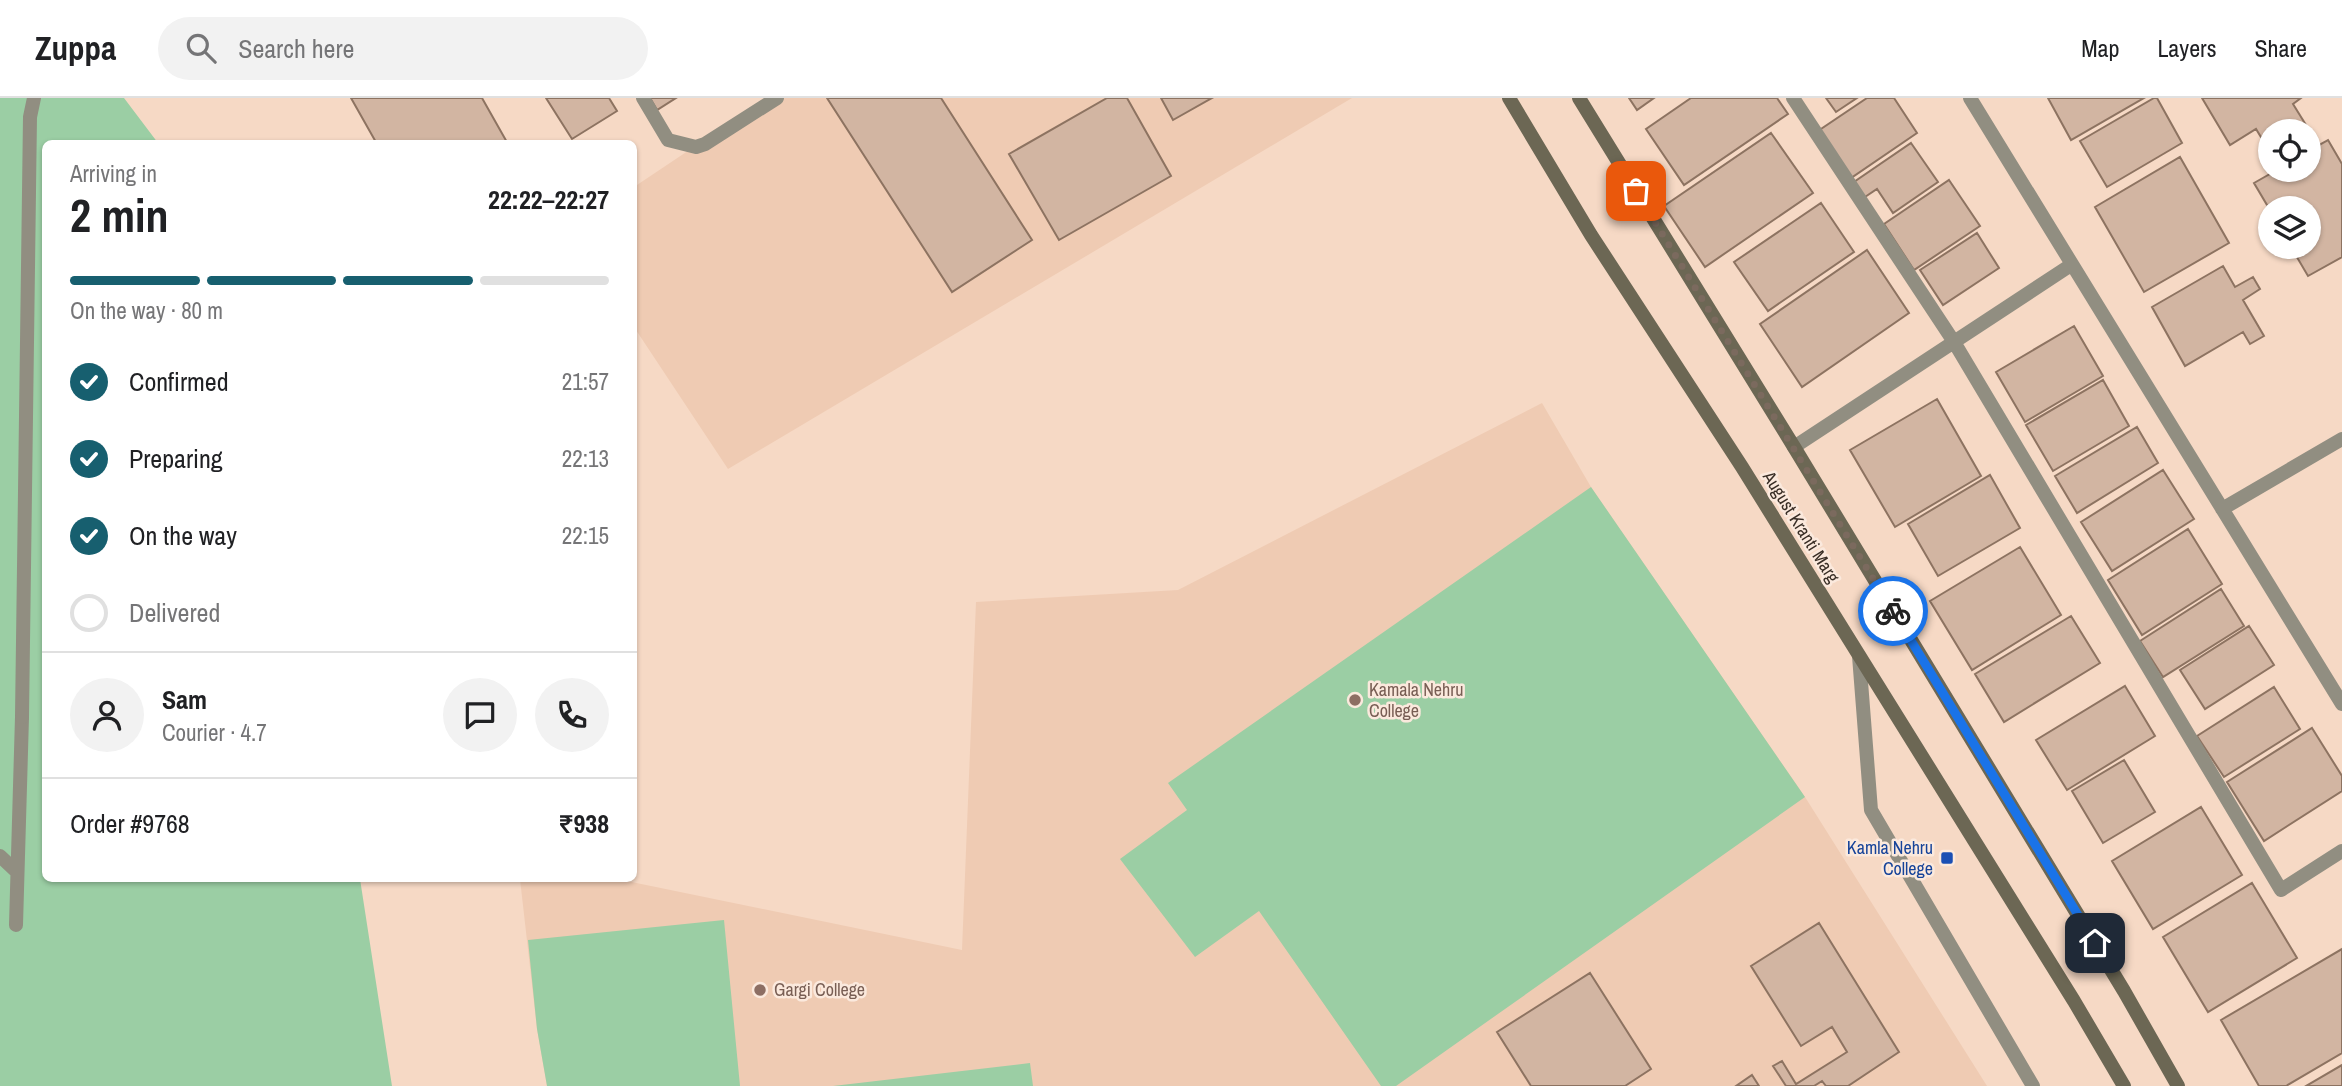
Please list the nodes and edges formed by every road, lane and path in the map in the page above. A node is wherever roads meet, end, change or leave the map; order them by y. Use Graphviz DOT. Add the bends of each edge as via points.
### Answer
graph roads {
  1 [pos="34,98"];
  2 [pos="643,98"];
  3 [pos="777,98"];
  4 [pos="1509,98"];
  5 [pos="1579,98"];
  6 [pos="1793,98"];
  7 [pos="1970,98"];
  8 [pos="2071,265"];
  9 [pos="1954,342"];
  10 [pos="2342,439"];
  11 [pos="1794,447"];
  12 [pos="2222,509"];
  13 [pos="1859,656"];
  14 [pos="2342,704"];
  15 [pos="2342,851"];
  16 [pos="0,856"];
  17 [pos="17,872"];
  18 [pos="16,925"];
  19 [pos="2033,1086"];
  20 [pos="2124,1086"];
  21 [pos="2178,1086"];
  1 -- 17 [label="street" via="30,117"];
  2 -- 3 [label="street" via="668,140 696,147"];
  4 -- 13 [label="main road, August Kranti Marg"];
  5 -- 11 [label="main road, August Kranti Marg"];
  6 -- 9 [label="street"];
  7 -- 8 [label="street"];
  8 -- 9 [label="street"];
  8 -- 12 [label="street"];
  9 -- 11 [label="street"];
  9 -- 15 [label="street" via="2281,890"];
  10 -- 12 [label="street"];
  11 -- 21 [label="main road, August Kranti Marg"];
  12 -- 14 [label="street"];
  13 -- 19 [label="street" via="1871,810"];
  13 -- 20 [label="main road, August Kranti Marg"];
  16 -- 17 [label="street"];
  17 -- 18 [label="street"];
}
